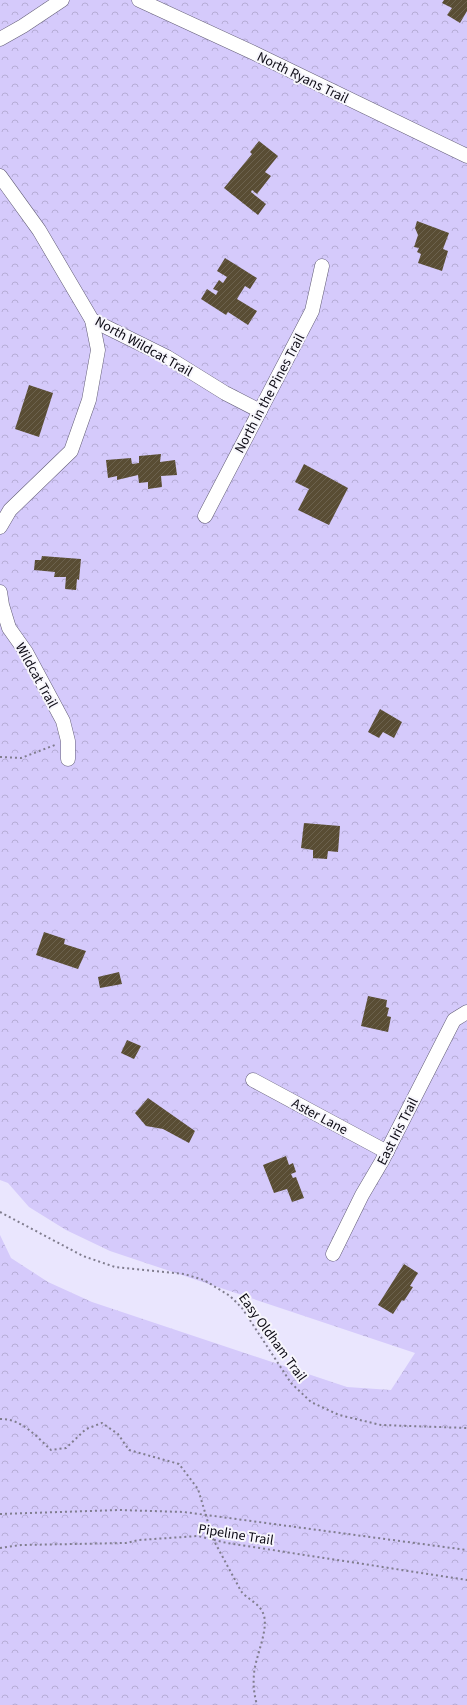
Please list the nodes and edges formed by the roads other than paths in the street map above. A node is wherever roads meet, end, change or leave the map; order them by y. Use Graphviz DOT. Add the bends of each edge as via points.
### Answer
graph roads {
  1 [pos="62,0"];
  2 [pos="139,0"];
  3 [pos="0,39"];
  4 [pos="467,156"];
  5 [pos="0,176"];
  6 [pos="322,266"];
  7 [pos="92,320"];
  8 [pos="260,411"];
  9 [pos="205,516"];
  10 [pos="0,527"];
  11 [pos="0,592"];
  12 [pos="68,759"];
  13 [pos="467,1012"];
  14 [pos="253,1080"];
  15 [pos="387,1152"];
  16 [pos="332,1254"];
  1 -- 3 [label="street"];
  2 -- 4 [label="street, North Ryans Trail"];
  5 -- 7 [label="street, North Wildcat Trail" via="39,230"];
  6 -- 8 [label="street, North in the Pines Trail" via="312,311"];
  7 -- 8 [label="street, North Wildcat Trail" via="167,357 225,393"];
  7 -- 10 [label="street" via="98,350 90,400 71,452 10,510"];
  8 -- 9 [label="street, North in the Pines Trail"];
  11 -- 12 [label="street, Wildcat Trail" via="9,628 26,652 63,721 68,741"];
  13 -- 15 [label="street, East Iris Trail" via="454,1020"];
  14 -- 15 [label="street, Aster Lane"];
  15 -- 16 [label="street, East Iris Trail"];
}
